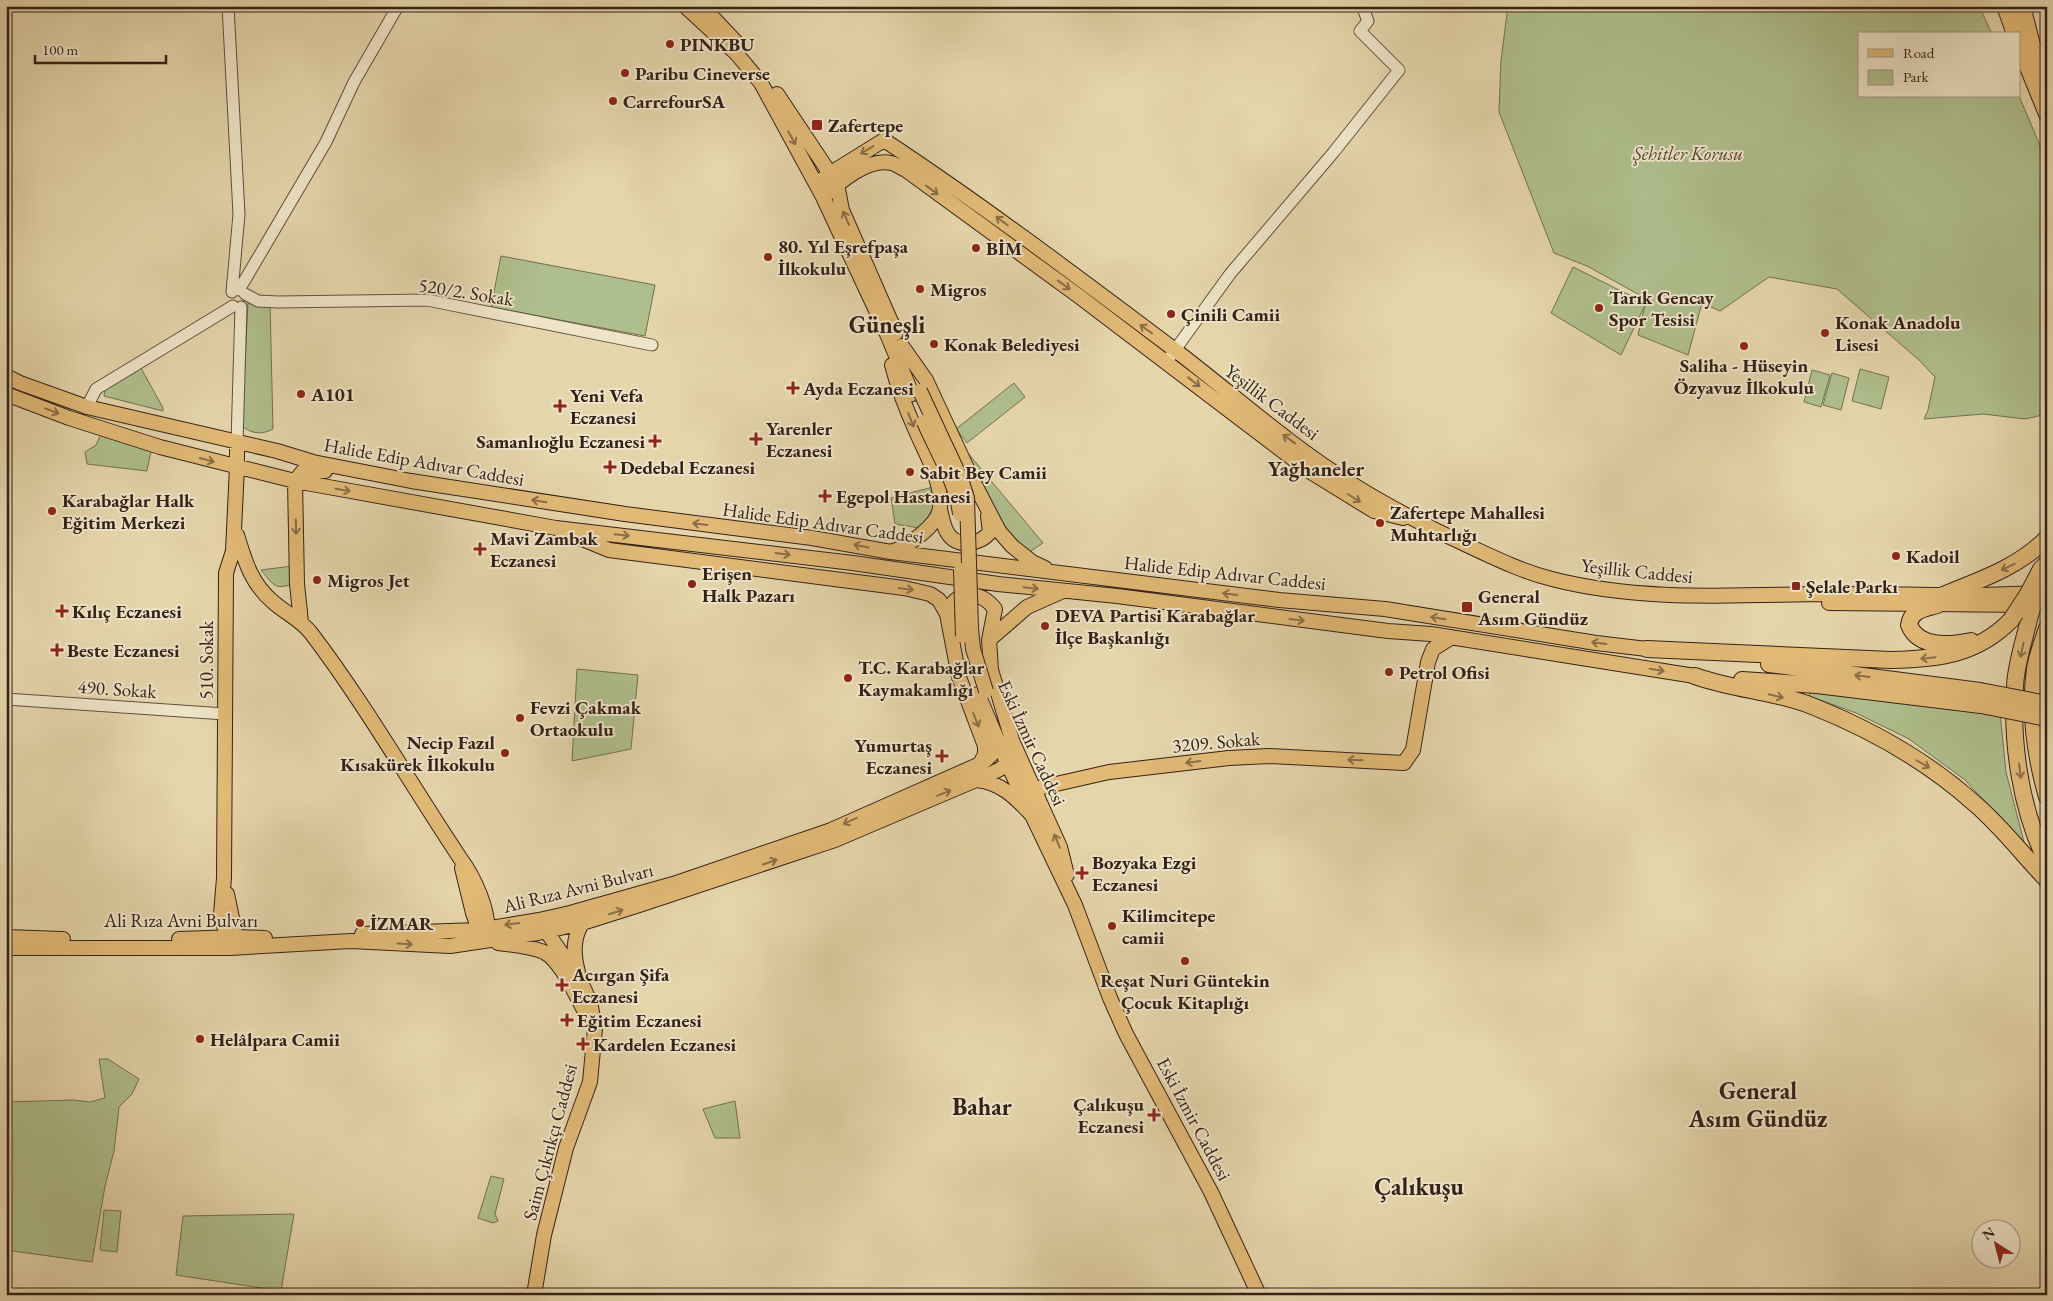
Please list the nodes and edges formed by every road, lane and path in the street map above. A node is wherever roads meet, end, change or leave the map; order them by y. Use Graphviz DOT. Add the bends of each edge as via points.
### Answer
graph roads {
  1 [pos="228,6"];
  2 [pos="398,6"];
  3 [pos="685,6"];
  4 [pos="702,6"];
  5 [pos="1362,6"];
  6 [pos="2005,6"];
  7 [pos="2022,6"];
  8 [pos="2014,32"];
  9 [pos="2020,46"];
  10 [pos="2047,76"];
  11 [pos="2047,114"];
  12 [pos="834,178"];
  13 [pos="816,184"];
  14 [pos="823,197"];
  15 [pos="239,292"];
  16 [pos="237,307"];
  17 [pos="895,343"];
  18 [pos="652,345"];
  19 [pos="1171,356"];
  20 [pos="6,376"];
  21 [pos="6,394"];
  22 [pos="87,407"];
  23 [pos="237,442"];
  24 [pos="237,468"];
  25 [pos="1328,468"];
  26 [pos="1309,471"];
  27 [pos="363,472"];
  28 [pos="295,482"];
  29 [pos="985,505"];
  30 [pos="940,509"];
  31 [pos="651,518"];
  32 [pos="234,525"];
  33 [pos="931,525"];
  34 [pos="556,528"];
  35 [pos="647,538"];
  36 [pos="2047,538"];
  37 [pos="891,552"];
  38 [pos="640,553"];
  39 [pos="914,555"];
  40 [pos="853,563"];
  41 [pos="2047,563"];
  42 [pos="988,564"];
  43 [pos="2047,568"];
  44 [pos="247,570"];
  45 [pos="923,572"];
  46 [pos="1052,572"];
  47 [pos="226,573"];
  48 [pos="805,576"];
  49 [pos="297,584"];
  50 [pos="998,584"];
  51 [pos="1063,591"];
  52 [pos="2047,592"];
  53 [pos="1940,600"];
  54 [pos="272,601"];
  55 [pos="2047,603"];
  56 [pos="995,609"];
  57 [pos="947,614"];
  58 [pos="301,622"];
  59 [pos="2047,628"];
  60 [pos="1452,637"];
  61 [pos="1990,638"];
  62 [pos="989,640"];
  63 [pos="1647,648"];
  64 [pos="2047,672"];
  65 [pos="1695,676"];
  66 [pos="982,692"];
  67 [pos="2033,694"];
  68 [pos="1981,698"];
  69 [pos="6,699"];
  70 [pos="2047,704"];
  71 [pos="225,714"];
  72 [pos="2047,718"];
  73 [pos="995,734"];
  74 [pos="1013,743"];
  75 [pos="980,764"];
  76 [pos="1008,765"];
  77 [pos="2040,772"];
  78 [pos="976,780"];
  79 [pos="1034,789"];
  80 [pos="2047,789"];
  81 [pos="2047,796"];
  82 [pos="1031,814"];
  83 [pos="2047,862"];
  84 [pos="224,878"];
  85 [pos="2047,880"];
  86 [pos="1075,905"];
  87 [pos="221,914"];
  88 [pos="582,922"];
  89 [pos="542,928"];
  90 [pos="483,933"];
  91 [pos="6,937"];
  92 [pos="205,938"];
  93 [pos="230,941"];
  94 [pos="6,948"];
  95 [pos="554,959"];
  96 [pos="580,980"];
  97 [pos="595,1028"];
  98 [pos="534,1295"];
  99 [pos="1259,1295"];
  1 -- 15 [label="street" via="239,214"];
  2 -- 15 [label="street" via="354,82 326,142"];
  3 -- 13 [label="main road, Eski İzmir Caddesi, one-way" via="736,54 761,83"];
  4 -- 12 [label="main road" via="747,53"];
  5 -- 19 [label="street" via="1368,21 1360,31 1399,70 1230,274"];
  6 -- 8 [label="highway"];
  7 -- 10 [label="highway" via="2032,45"];
  9 -- 11 [label="highway"];
  12 -- 13 [label="main road, Yeşillik Caddesi"];
  12 -- 14 [label="main road, Yeşillik Caddesi"];
  17 -- 12 [label="main road, Eski İzmir Caddesi, one-way" via="842,210"];
  12 -- 19 [label="main road, Yeşillik Caddesi, one-way" via="867,165 892,163 906,170"];
  19 -- 12 [label="main road, Yeşillik Caddesi, one-way" via="984,208 884,140"];
  13 -- 14 [label="main road, Eski İzmir Caddesi"];
  14 -- 17 [label="main road, Eski İzmir Caddesi"];
  15 -- 16 [label="street" via="229,300"];
  15 -- 18 [label="street, 520/2. Sokak" via="258,301 278,302 427,300"];
  16 -- 22 [label="street" via="96,389"];
  16 -- 23 [label="street"];
  17 -- 29 [label="main road" via="926,380"];
  17 -- 30 [label="main road, one-way" via="891,362 898,387 933,468 940,489"];
  17 -- 66 [label="main road, Eski İzmir Caddesi, bridge" via="958,502 964,651"];
  25 -- 19 [label="main road, Yeşillik Caddesi, one-way"];
  19 -- 26 [label="main road, Yeşillik Caddesi, one-way"];
  20 -- 22 [label="main road, Halide Edip Adıvar Caddesi"];
  21 -- 24 [label="main road, one-way" via="69,418"];
  22 -- 23 [label="main road, Halide Edip Adıvar Caddesi"];
  23 -- 24 [label="main road, 510. Sokak"];
  23 -- 27 [label="main road, Halide Edip Adıvar Caddesi"];
  24 -- 28 [label="main road"];
  24 -- 32 [label="main road, 510. Sokak"];
  25 -- 26 [label="main road" via="1317,467"];
  25 -- 53 [label="main road, Yeşillik Caddesi" via="1444,535 1523,570 1568,582 1646,594 1712,597 1893,593"];
  26 -- 53 [label="main road, Yeşillik Caddesi, one-way" via="1374,511 1407,520 1503,568 1582,589 1645,599 1713,602"];
  27 -- 28 [label="main road" via="304,470"];
  31 -- 27 [label="main road, Halide Edip Adıvar Caddesi, one-way"];
  28 -- 34 [label="main road, one-way"];
  28 -- 49 [label="main road, one-way"];
  29 -- 30 [label="main road" via="990,532 974,544 952,539"];
  29 -- 46 [label="main road" via="999,531 1012,546 1032,562"];
  30 -- 33 [label="main road"];
  31 -- 35 [label="main road"];
  37 -- 31 [label="main road, Halide Edip Adıvar Caddesi, one-way" via="812,538"];
  32 -- 44 [label="main road"];
  32 -- 47 [label="main road, 510. Sokak"];
  33 -- 37 [label="main road" via="910,543"];
  33 -- 39 [label="main road"];
  34 -- 35 [label="main road, Halide Edip Adıvar Caddesi, one-way"];
  34 -- 38 [label="main road" via="609,550"];
  35 -- 38 [label="main road"];
  35 -- 40 [label="main road, Halide Edip Adıvar Caddesi, one-way"];
  36 -- 53 [label="highway, one-way" via="2012,566"];
  37 -- 39 [label="main road, Halide Edip Adıvar Caddesi"];
  38 -- 48 [label="main road"];
  39 -- 42 [label="main road, Halide Edip Adıvar Caddesi"];
  39 -- 45 [label="main road" via="914,563"];
  40 -- 45 [label="main road, Halide Edip Adıvar Caddesi"];
  40 -- 48 [label="main road"];
  41 -- 61 [label="highway, bridge" via="2011,620"];
  42 -- 46 [label="main road, Halide Edip Adıvar Caddesi"];
  42 -- 50 [label="main road" via="997,575"];
  43 -- 83 [label="highway, one-way, bridge" via="2030,615 2015,684 2013,723 2023,793 2039,847"];
  44 -- 47 [label="main road"];
  44 -- 54 [label="main road"];
  45 -- 50 [label="main road, Halide Edip Adıvar Caddesi"];
  63 -- 46 [label="main road, Halide Edip Adıvar Caddesi, one-way" via="1596,643 1385,609 1278,600"];
  47 -- 71 [label="main road, 510. Sokak"];
  48 -- 57 [label="main road, one-way" via="920,591 939,600"];
  49 -- 54 [label="main road" via="292,595"];
  49 -- 58 [label="main road"];
  50 -- 51 [label="main road, Halide Edip Adıvar Caddesi, one-way"];
  50 -- 56 [label="main road"];
  51 -- 60 [label="main road, Halide Edip Adıvar Caddesi, one-way"];
  51 -- 62 [label="main road" via="1028,607"];
  52 -- 53 [label="main road"];
  53 -- 55 [label="main road" via="2026,606"];
  53 -- 61 [label="highway" via="1912,615 1909,625 1916,637 1924,642 1942,644"];
  54 -- 58 [label="main road"];
  56 -- 57 [label="main road" via="983,598 963,596 950,604"];
  56 -- 62 [label="main road"];
  57 -- 75 [label="main road, one-way" via="959,677 985,746"];
  58 -- 90 [label="main road" via="355,696 471,872 478,887"];
  59 -- 67 [label="highway" via="2035,668"];
  60 -- 65 [label="main road, Halide Edip Adıvar Caddesi, one-way"];
  60 -- 79 [label="main road, 3209. Sokak, one-way" via="1434,649 1428,662 1413,750 1404,763 1269,756 1229,758 1109,772"];
  61 -- 63 [label="highway, one-way" via="1947,656 1891,660"];
  62 -- 74 [label="main road" via="991,670"];
  68 -- 63 [label="highway, one-way"];
  64 -- 67 [label="highway"];
  65 -- 68 [label="highway"];
  65 -- 85 [label="highway, one-way" via="1716,684 1811,705 1864,730 1933,770 1976,804"];
  66 -- 73 [label="main road, Eski İzmir Caddesi"];
  66 -- 74 [label="main road, Eski İzmir Caddesi"];
  67 -- 77 [label="highway" via="2032,722"];
  68 -- 70 [label="highway, bridge"];
  68 -- 72 [label="highway, bridge"];
  69 -- 71 [label="street, 490. Sokak"];
  71 -- 84 [label="main road, 510. Sokak"];
  73 -- 75 [label="main road, Ali Rıza Avni Bulvarı" via="994,752"];
  73 -- 76 [label="main road, Eski İzmir Caddesi"];
  74 -- 76 [label="main road"];
  74 -- 79 [label="main road, Eski İzmir Caddesi"];
  75 -- 89 [label="main road, Ali Rıza Avni Bulvarı, one-way" via="831,830"];
  76 -- 78 [label="main road, Ali Rıza Avni Bulvarı"];
  76 -- 82 [label="main road, Eski İzmir Caddesi"];
  77 -- 80 [label="highway"];
  77 -- 81 [label="highway"];
  78 -- 82 [label="main road" via="999,786 1018,799"];
  88 -- 78 [label="main road, Ali Rıza Avni Bulvarı, one-way" via="835,840"];
  86 -- 79 [label="main road, Eski İzmir Caddesi, one-way" via="1060,847"];
  82 -- 86 [label="main road, Eski İzmir Caddesi"];
  84 -- 87 [label="main road, 510. Sokak"];
  84 -- 93 [label="main road, 510. Sokak"];
  86 -- 99 [label="main road, Eski İzmir Caddesi" via="1126,1034 1211,1192"];
  87 -- 92 [label="main road" via="214,931"];
  87 -- 93 [label="main road, 510. Sokak"];
  88 -- 89 [label="main road, Ali Rıza Avni Bulvarı"];
  88 -- 96 [label="main road" via="574,946"];
  89 -- 90 [label="main road, Ali Rıza Avni Bulvarı"];
  89 -- 95 [label="main road"];
  89 -- 96 [label="main road, Saim Çıkrıkçı Caddesi"];
  90 -- 93 [label="main road, Ali Rıza Avni Bulvarı"];
  90 -- 95 [label="main road" via="544,952"];
  91 -- 92 [label="main road, Ali Rıza Avni Bulvarı" via="151,941"];
  92 -- 93 [label="main road, Ali Rıza Avni Bulvarı"];
  93 -- 94 [label="main road, Ali Rıza Avni Bulvarı"];
  95 -- 97 [label="main road"];
  96 -- 97 [label="main road, Saim Çıkrıkçı Caddesi" via="590,1002"];
  97 -- 98 [label="main road, Saim Çıkrıkçı Caddesi" via="590,1082 566,1148 544,1235"];
}
